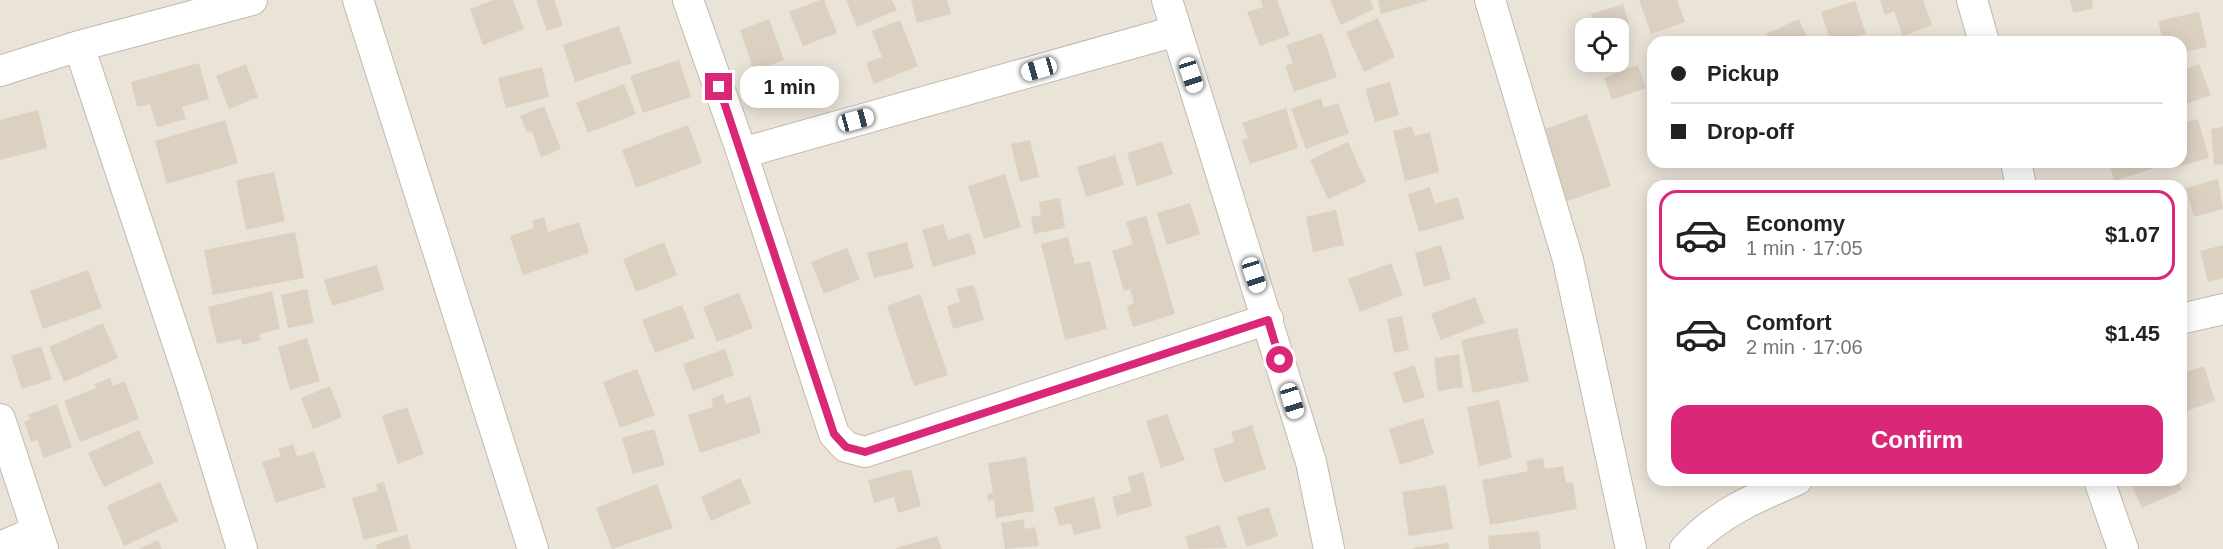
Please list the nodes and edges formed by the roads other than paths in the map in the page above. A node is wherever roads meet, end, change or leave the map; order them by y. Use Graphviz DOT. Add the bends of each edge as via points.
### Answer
graph roads {
  1 [pos="252,0"];
  2 [pos="358,0"];
  3 [pos="687,0"];
  4 [pos="1167,0"];
  5 [pos="1490,0"];
  6 [pos="1972,0"];
  7 [pos="1176,31"];
  8 [pos="1982,36"];
  9 [pos="79,46"];
  10 [pos="0,71"];
  11 [pos="742,153"];
  12 [pos="2223,309"];
  13 [pos="2187,318"];
  14 [pos="1268,320"];
  15 [pos="0,419"];
  16 [pos="1783,486"];
  17 [pos="2101,486"];
  18 [pos="40,540"];
  19 [pos="0,547"];
  20 [pos="242,549"];
  21 [pos="533,549"];
  22 [pos="1329,549"];
  23 [pos="1631,549"];
  24 [pos="1684,549"];
  25 [pos="2122,549"];
  1 -- 9 [label="street"];
  2 -- 21 [label="street"];
  3 -- 11 [label="street"];
  4 -- 7 [label="street"];
  5 -- 23 [label="street" via="1568,260"];
  6 -- 8 [label="street"];
  7 -- 11 [label="street"];
  7 -- 14 [label="street"];
  9 -- 10 [label="street"];
  9 -- 20 [label="street"];
  11 -- 14 [label="street" via="834,434 846,447 865,452"];
  12 -- 13 [label="street"];
  14 -- 22 [label="street" via="1311,462"];
  15 -- 18 [label="street"];
  16 -- 24 [label="street" via="1749,500 1715,521"];
  17 -- 25 [label="street"];
  18 -- 19 [label="street"];
}
